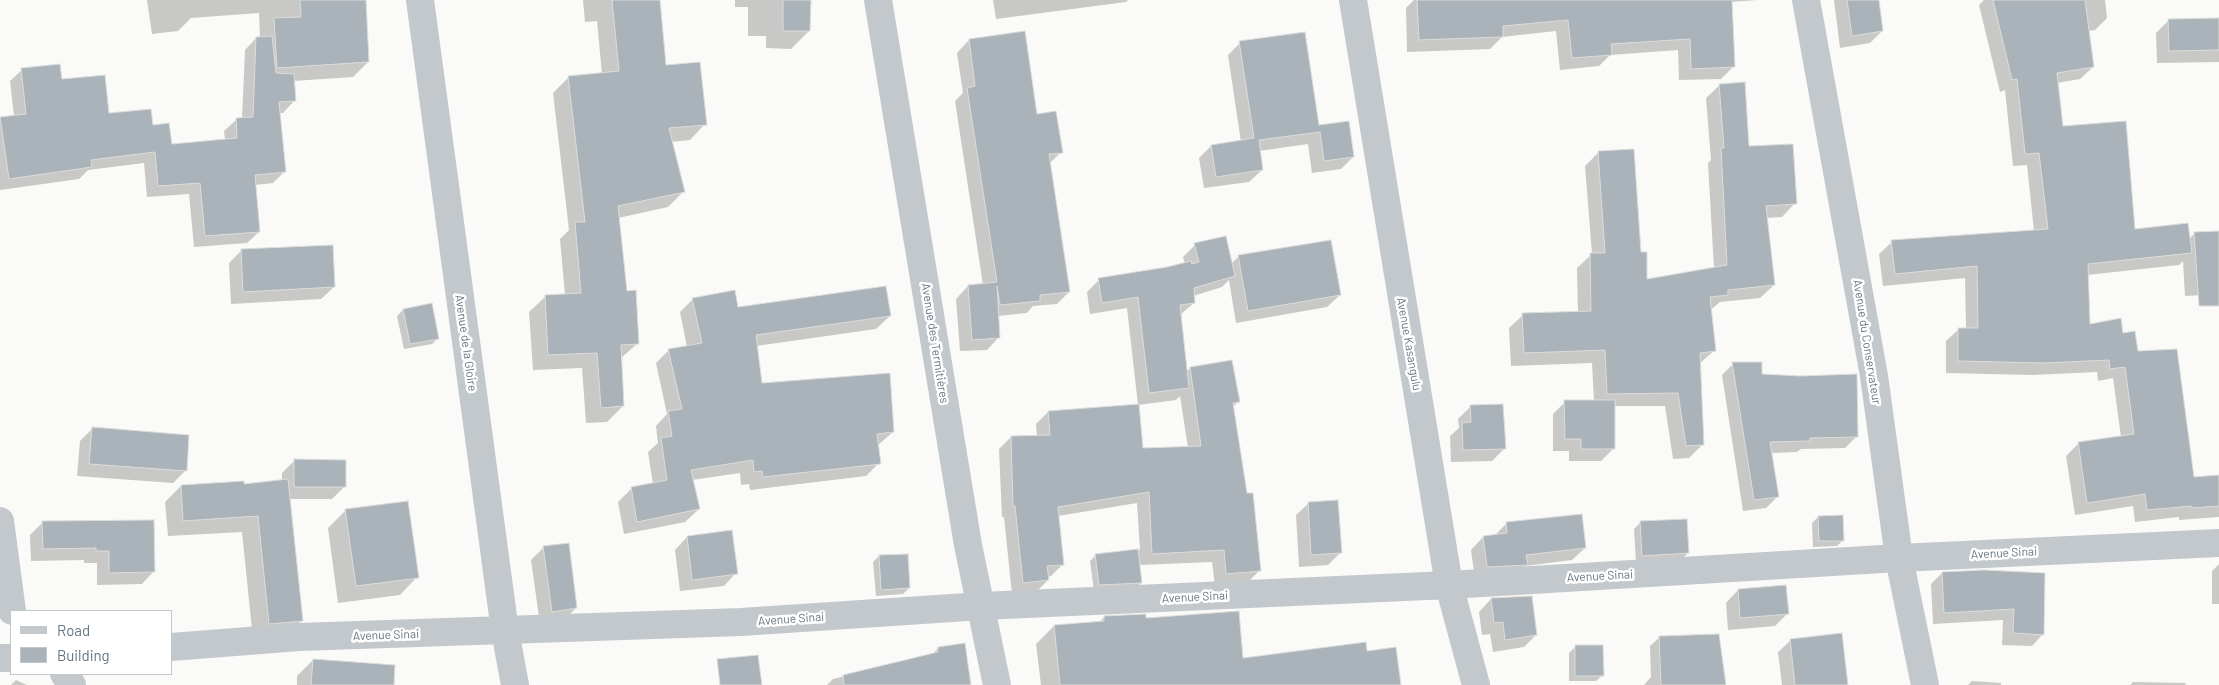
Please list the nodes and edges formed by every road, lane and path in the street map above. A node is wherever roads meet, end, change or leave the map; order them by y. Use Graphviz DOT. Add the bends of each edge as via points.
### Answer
graph roads {
  1 [pos="420,0"];
  2 [pos="878,0"];
  3 [pos="1353,0"];
  4 [pos="1806,0"];
  5 [pos="0,521"];
  6 [pos="2219,543"];
  7 [pos="1899,558"];
  8 [pos="1449,585"];
  9 [pos="982,606"];
  10 [pos="12,610"];
  11 [pos="505,631"];
  12 [pos="172,647"];
  13 [pos="515,685"];
  14 [pos="998,685"];
  15 [pos="1476,685"];
  16 [pos="1925,685"];
  1 -- 11 [label="street, Avenue de la Gloire"];
  2 -- 9 [label="street, Avenue des Termitières" via="968,545"];
  3 -- 8 [label="street, Avenue Kasangulu"];
  4 -- 7 [label="street, Avenue du Conservateur" via="1872,367"];
  5 -- 10 [label="street"];
  6 -- 7 [label="street, Avenue Sinai"];
  7 -- 8 [label="street, Avenue Sinai"];
  7 -- 16 [label="street, Avenue du Conservateur"];
  8 -- 9 [label="street, Avenue Sinai"];
  8 -- 15 [label="street, Avenue Kasangulu"];
  9 -- 11 [label="street, Avenue Sinai" via="741,622"];
  9 -- 14 [label="street, Avenue des Termitières"];
  11 -- 12 [label="street, Avenue Sinai" via="298,637"];
  11 -- 13 [label="street, Avenue de la Gloire"];
}
